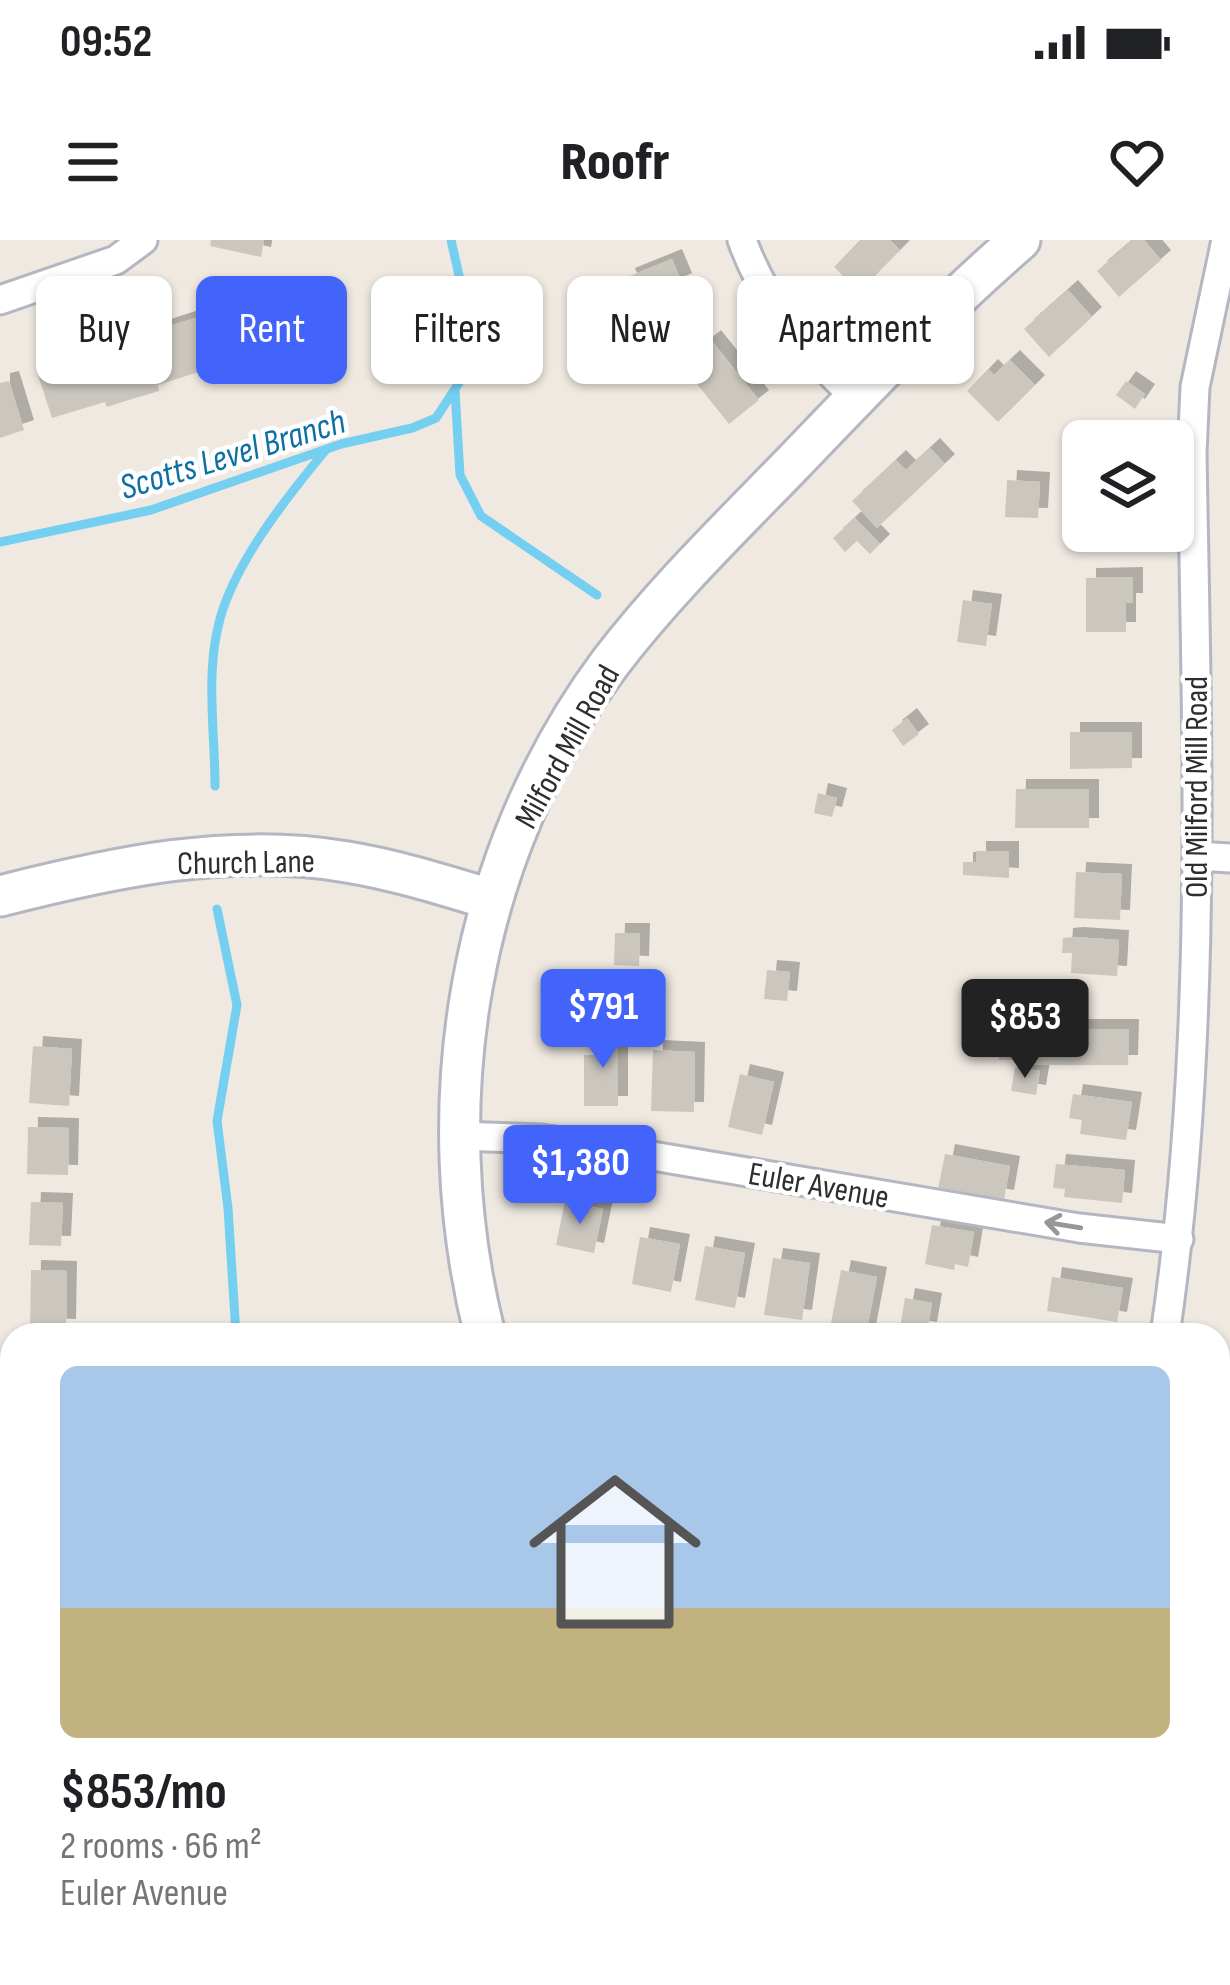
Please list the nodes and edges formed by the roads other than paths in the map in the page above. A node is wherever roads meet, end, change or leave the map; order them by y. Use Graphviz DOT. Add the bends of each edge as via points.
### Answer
graph roads {
  1 [pos="143,240"];
  2 [pos="742,240"];
  3 [pos="1020,240"];
  4 [pos="1226,240"];
  5 [pos="0,300"];
  6 [pos="856,398"];
  7 [pos="1198,856"];
  8 [pos="1230,858"];
  9 [pos="0,896"];
  10 [pos="490,898"];
  11 [pos="458,1136"];
  12 [pos="1179,1239"];
  13 [pos="483,1323"];
  14 [pos="1167,1323"];
  1 -- 5 [label="street" via="116,260"];
  2 -- 6 [label="street" via="788,329"];
  3 -- 6 [label="main road, Milford Mill Road"];
  4 -- 7 [label="street, Old Milford Mill Road" via="1195,387 1192,453"];
  6 -- 10 [label="main road, Milford Mill Road" via="609,665 539,783"];
  7 -- 8 [label="street"];
  7 -- 12 [label="street, Old Milford Mill Road"];
  9 -- 10 [label="main road, Church Lane" via="132,866 254,855 344,862"];
  10 -- 11 [label="main road, Milford Mill Road" via="470,996"];
  12 -- 11 [label="street, Euler Avenue, one-way" via="542,1139"];
  11 -- 13 [label="main road, Milford Mill Road"];
  12 -- 14 [label="street, Old Milford Mill Road"];
}
